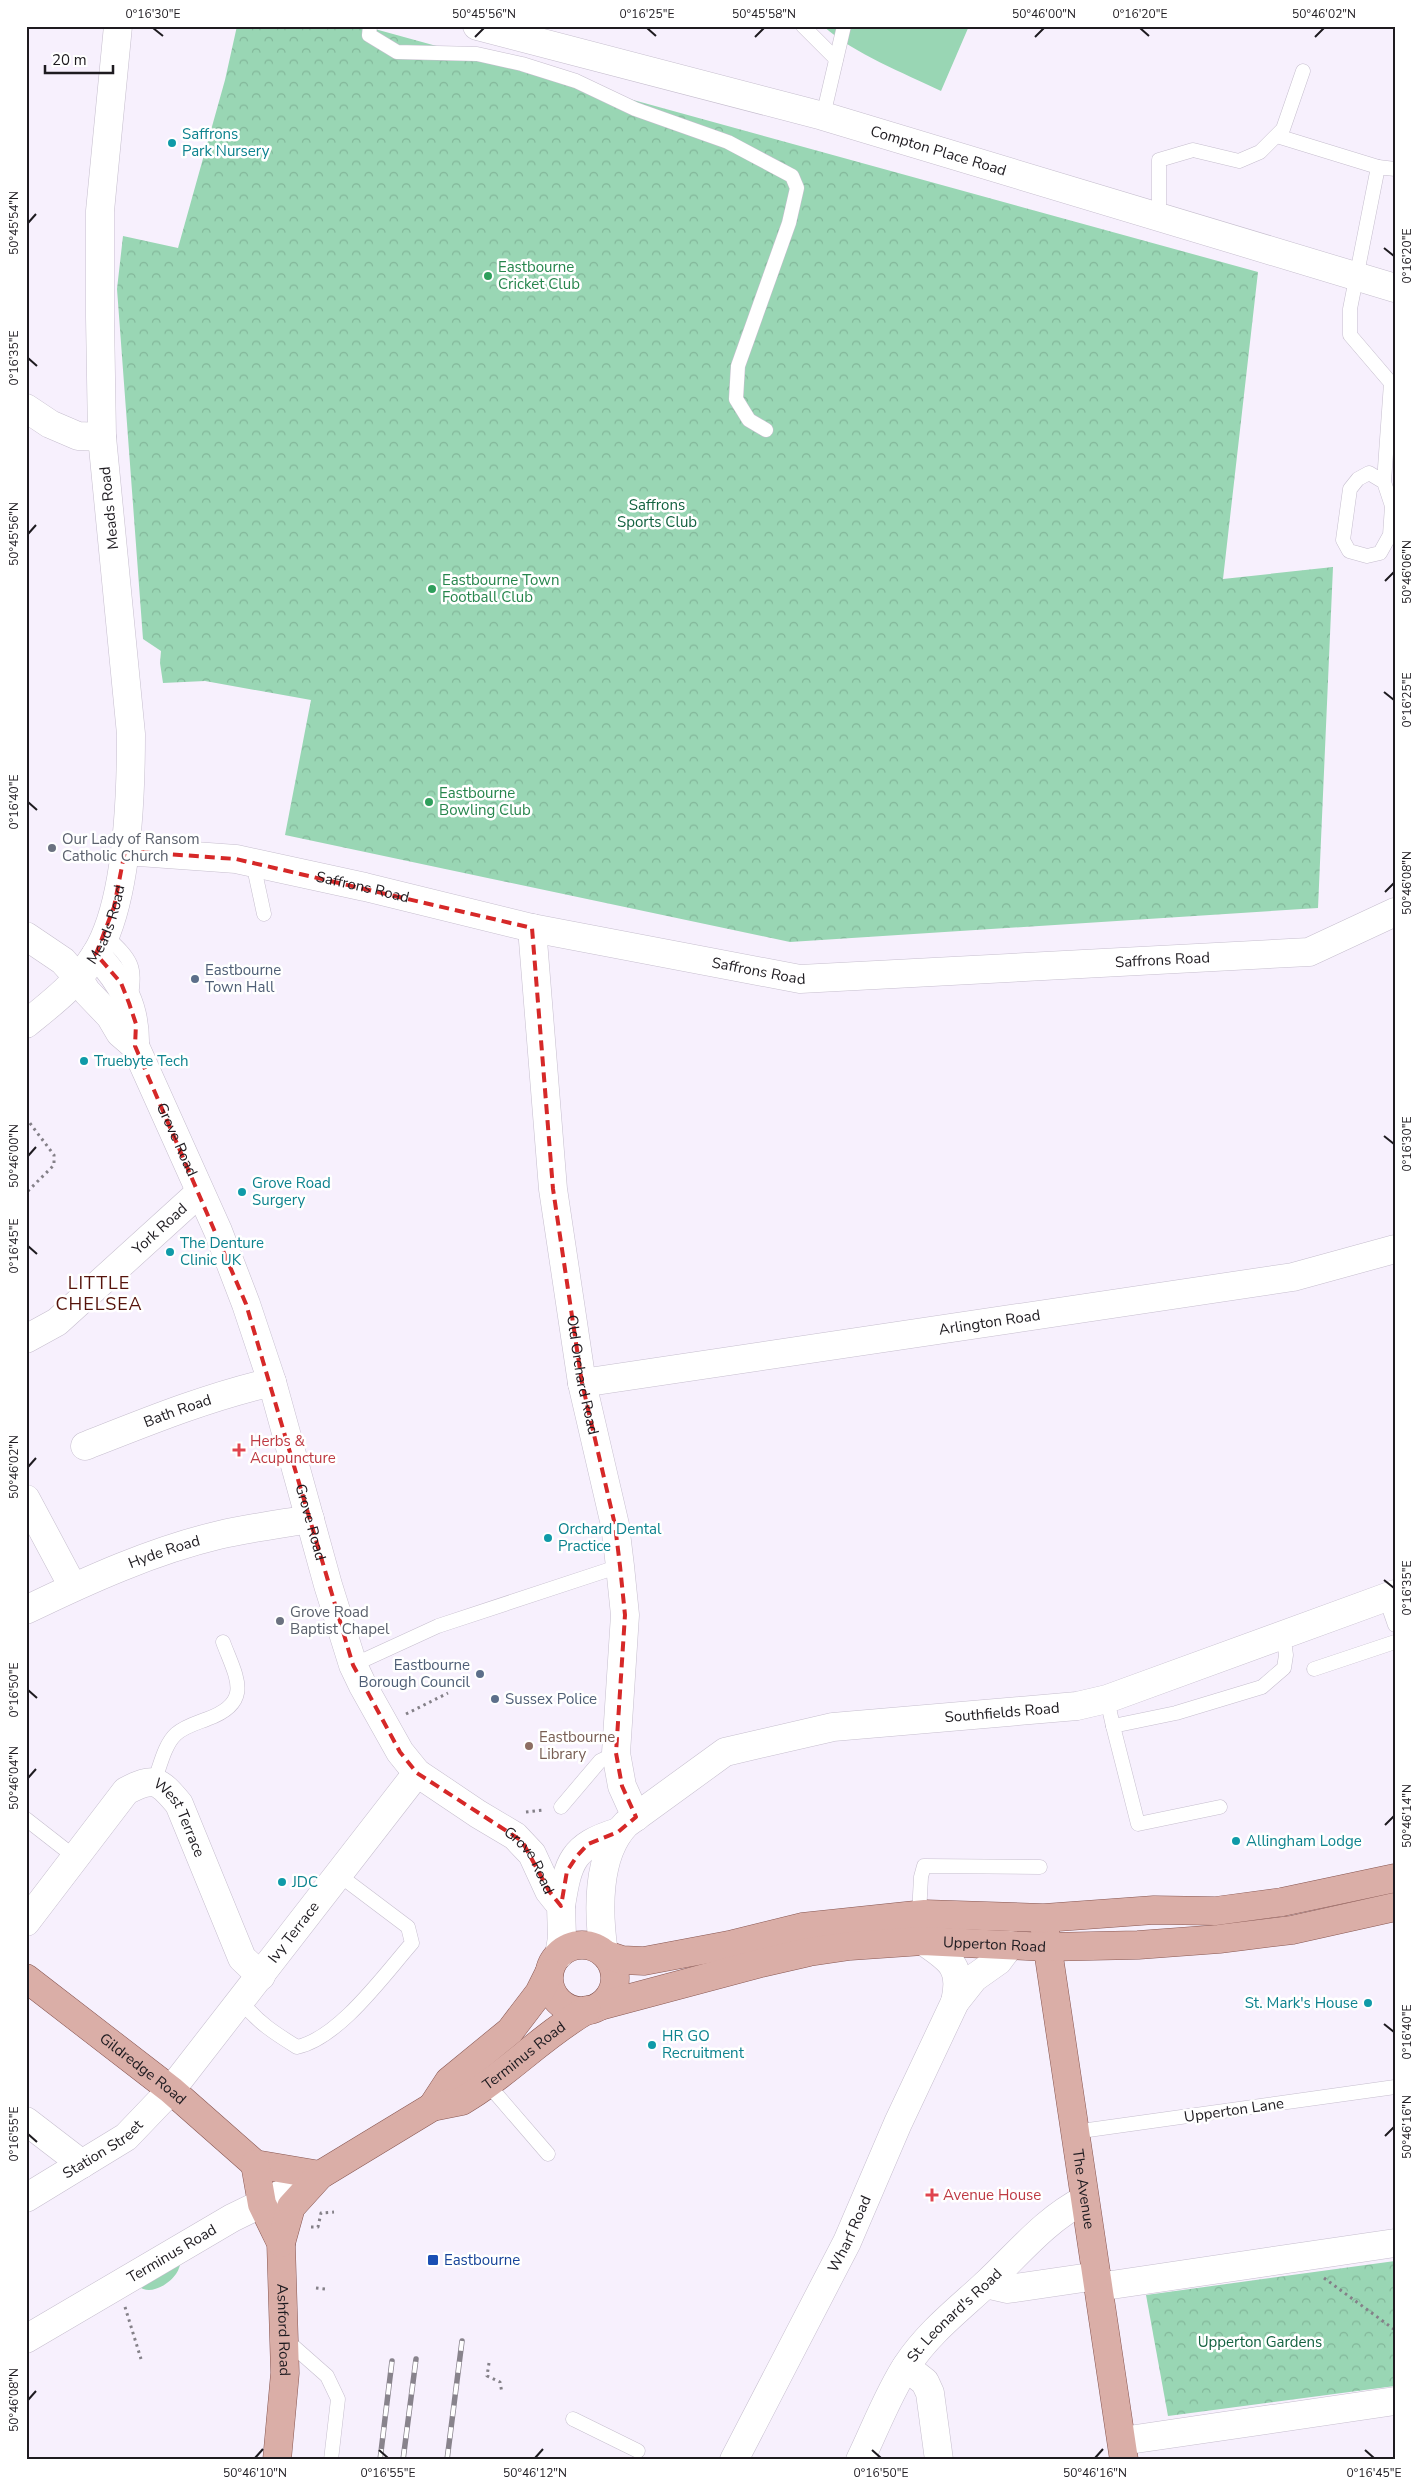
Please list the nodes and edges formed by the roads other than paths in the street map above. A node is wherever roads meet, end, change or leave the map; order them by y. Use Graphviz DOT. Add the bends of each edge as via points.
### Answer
graph roads {
  1 [pos="118,26"];
  2 [pos="370,26"];
  3 [pos="477,26"];
  4 [pos="802,26"];
  5 [pos="844,26"];
  6 [pos="836,59"];
  7 [pos="1303,71"];
  8 [pos="823,116"];
  9 [pos="1277,136"];
  10 [pos="1378,166"];
  11 [pos="1395,169"];
  12 [pos="1159,217"];
  13 [pos="1356,276"];
  14 [pos="1395,288"];
  15 [pos="26,408"];
  16 [pos="766,430"];
  17 [pos="102,437"];
  18 [pos="1384,482"];
  19 [pos="125,851"];
  20 [pos="253,863"];
  21 [pos="1395,912"];
  22 [pos="264,914"];
  23 [pos="532,928"];
  24 [pos="26,936"];
  25 [pos="101,944"];
  26 [pos="78,978"];
  27 [pos="26,1024"];
  28 [pos="135,1046"];
  29 [pos="199,1193"];
  30 [pos="1395,1250"];
  31 [pos="26,1339"];
  32 [pos="272,1382"];
  33 [pos="582,1383"];
  34 [pos="85,1446"];
  35 [pos="26,1499"];
  36 [pos="310,1519"];
  37 [pos="620,1566"];
  38 [pos="73,1587"];
  39 [pos="1390,1595"];
  40 [pos="26,1610"];
  41 [pos="1395,1625"];
  42 [pos="1284,1634"];
  43 [pos="223,1642"];
  44 [pos="1395,1642"];
  45 [pos="353,1665"];
  46 [pos="1314,1668"];
  47 [pos="1107,1699"];
  48 [pos="1113,1726"];
  49 [pos="616,1754"];
  50 [pos="417,1772"];
  51 [pos="154,1782"];
  52 [pos="561,1807"];
  53 [pos="1220,1807"];
  54 [pos="26,1819"];
  55 [pos="627,1824"];
  56 [pos="76,1858"];
  57 [pos="1040,1867"];
  58 [pos="339,1875"];
  59 [pos="1395,1878"];
  60 [pos="561,1906"];
  61 [pos="1395,1907"];
  62 [pos="919,1914"];
  63 [pos="1044,1918"];
  64 [pos="26,1922"];
  65 [pos="924,1941"];
  66 [pos="1010,1945"];
  67 [pos="1046,1946"];
  68 [pos="605,1954"];
  69 [pos="554,1964"];
  70 [pos="261,1976"];
  71 [pos="26,1978"];
  72 [pos="242,2002"];
  73 [pos="955,2002"];
  74 [pos="593,2008"];
  75 [pos="482,2073"];
  76 [pos="1395,2087"];
  77 [pos="171,2090"];
  78 [pos="26,2121"];
  79 [pos="1074,2132"];
  80 [pos="548,2154"];
  81 [pos="82,2164"];
  82 [pos="255,2164"];
  83 [pos="320,2175"];
  84 [pos="26,2198"];
  85 [pos="1084,2200"];
  86 [pos="262,2204"];
  87 [pos="281,2243"];
  88 [pos="1395,2243"];
  89 [pos="1097,2281"];
  90 [pos="986,2284"];
  91 [pos="285,2339"];
  92 [pos="26,2340"];
  93 [pos="906,2367"];
  94 [pos="1395,2401"];
  95 [pos="573,2419"];
  96 [pos="1123,2450"];
  97 [pos="638,2452"];
  98 [pos="277,2460"];
  99 [pos="331,2460"];
  100 [pos="734,2460"];
  101 [pos="860,2460"];
  102 [pos="939,2460"];
  1 -- 17 [label="street, Meads Road" via="100,211"];
  2 -- 16 [label="lane" via="369,35 397,52 477,54 576,81 635,109 728,142 792,176 797,188 789,223 738,366 736,399 748,420"];
  3 -- 8 [label="street, Compton Place Road"];
  4 -- 6 [label="lane"];
  5 -- 6 [label="lane"];
  6 -- 8 [label="lane"];
  7 -- 9 [label="lane" via="1283,129"];
  8 -- 12 [label="street, Compton Place Road"];
  9 -- 10 [label="lane"];
  9 -- 12 [label="lane" via="1260,152 1239,161 1193,150 1159,160"];
  10 -- 11 [label="lane"];
  10 -- 13 [label="lane"];
  12 -- 13 [label="street, Compton Place Road"];
  13 -- 14 [label="street, Compton Place Road"];
  13 -- 18 [label="lane" via="1350,309 1350,334 1391,383"];
  15 -- 17 [label="street" via="50,424 78,436"];
  17 -- 19 [label="street, Meads Road" via="130,720 131,774"];
  18 -- 18 [label="lane" via="1392,506 1390,535 1380,553 1367,556 1349,551 1343,540 1350,489 1358,478 1369,473"];
  19 -- 20 [label="street, Saffrons Road"];
  19 -- 25 [label="street, Meads Road" via="114,907"];
  20 -- 22 [label="lane"];
  20 -- 23 [label="street, Saffrons Road"];
  21 -- 23 [label="street, Saffrons Road" via="1309,952 800,979"];
  23 -- 33 [label="street, Old Orchard Road" via="553,1189"];
  24 -- 26 [label="street, Grove Road" via="63,961"];
  25 -- 26 [label="street, Meads Road"];
  25 -- 28 [label="street, Grove Road" via="129,1003 136,1024"];
  26 -- 27 [label="street, Meads Road"];
  26 -- 28 [label="street, Grove Road" via="110,1016 120,1034"];
  28 -- 29 [label="street, Grove Road"];
  29 -- 31 [label="street, York Road" via="57,1322"];
  29 -- 32 [label="street, Grove Road" via="233,1268"];
  30 -- 33 [label="street, Arlington Road" via="1293,1277"];
  32 -- 34 [label="street, Bath Road" via="168,1413"];
  32 -- 36 [label="street, Grove Road"];
  33 -- 37 [label="street, Old Orchard Road" via="615,1525"];
  35 -- 38 [label="street"];
  36 -- 38 [label="street, Hyde Road" via="210,1538 153,1554"];
  36 -- 45 [label="street, Grove Road"];
  37 -- 45 [label="lane" via="438,1626"];
  37 -- 49 [label="street, Old Orchard Road" via="625,1615"];
  38 -- 40 [label="street, Hyde Road"];
  39 -- 41 [label="lane"];
  39 -- 42 [label="street, Southfields Road"];
  42 -- 47 [label="street, Southfields Road"];
  42 -- 48 [label="lane" via="1284,1668 1262,1686 1176,1713"];
  43 -- 51 [label="lane" via="239,1685 235,1700 216,1716 176,1734 168,1744"];
  44 -- 46 [label="lane"];
  45 -- 50 [label="street, Grove Road" via="400,1752"];
  47 -- 48 [label="lane"];
  47 -- 55 [label="street, Southfields Road" via="1077,1706 833,1728 725,1752"];
  48 -- 53 [label="lane" via="1138,1824"];
  49 -- 52 [label="lane" via="600,1761"];
  49 -- 55 [label="street, Old Orchard Road"];
  50 -- 58 [label="street, Ivy Terrace"];
  50 -- 60 [label="street, Grove Road" via="522,1841 540,1870 548,1892"];
  51 -- 56 [label="street, West Terrace" via="143,1782 126,1790"];
  51 -- 70 [label="street, West Terrace" via="166,1788 179,1804 242,1958"];
  54 -- 56 [label="lane"];
  55 -- 60 [label="street, Southfields Road" via="588,1844 577,1856 567,1870"];
  55 -- 68 [label="street" via="608,1859 600,1892"];
  56 -- 64 [label="street, West Terrace"];
  57 -- 62 [label="lane" via="924,1866"];
  58 -- 70 [label="street, Ivy Terrace"];
  58 -- 72 [label="lane" via="408,1927 412,1943 348,2016 307,2045 297,2047 254,2018"];
  59 -- 63 [label="main road, Upperton Road" via="1282,1902 1215,1911 1154,1910"];
  60 -- 69 [label="street, Southfields Road" via="562,1938"];
  61 -- 67 [label="main road, Upperton Road" via="1292,1930 1219,1939 1138,1945"];
  62 -- 63 [label="main road, Upperton Road"];
  62 -- 68 [label="main road, Upperton Road" via="802,1927 644,1961 622,1960"];
  63 -- 67 [label="main road, The Avenue"];
  65 -- 66 [label="main road, Upperton Road"];
  65 -- 73 [label="street, Wharf Road" via="951,1962 958,1975"];
  65 -- 74 [label="main road, Upperton Road" via="809,1952"];
  66 -- 67 [label="main road, Upperton Road"];
  66 -- 73 [label="street, Wharf Road" via="998,1961 974,1978"];
  67 -- 79 [label="main road, The Avenue"];
  68 -- 69 [label="main road" via="590,1946 579,1945 568,1948"];
  68 -- 74 [label="main road" via="614,1968 613,1989"];
  69 -- 74 [label="main road" via="550,1984 559,2001 567,2007"];
  69 -- 75 [label="main road, Terminus Road" via="539,1993"];
  70 -- 72 [label="street, Ivy Terrace"];
  71 -- 77 [label="main road, Gildredge Road"];
  72 -- 77 [label="street, Ivy Terrace"];
  73 -- 100 [label="street, Wharf Road" via="847,2242"];
  74 -- 75 [label="main road, Terminus Road" via="557,2028 524,2058"];
  75 -- 80 [label="lane"];
  75 -- 83 [label="main road, Terminus Road" via="449,2080 432,2107"];
  76 -- 79 [label="lane, Upperton Lane"];
  77 -- 81 [label="street, Station Street" via="126,2138"];
  77 -- 82 [label="main road, Gildredge Road"];
  78 -- 81 [label="street"];
  79 -- 85 [label="main road, The Avenue"];
  81 -- 84 [label="street, Station Street"];
  82 -- 83 [label="main road"];
  82 -- 86 [label="main road, Ashford Road"];
  83 -- 86 [label="street, Terminus Road"];
  83 -- 87 [label="main road, Terminus Road" via="292,2207"];
  85 -- 89 [label="main road, The Avenue"];
  85 -- 90 [label="street, St. Leonard's Road" via="1063,2211"];
  86 -- 87 [label="main road, Ashford Road"];
  86 -- 92 [label="street, Terminus Road" via="232,2218"];
  87 -- 91 [label="main road, Ashford Road"];
  88 -- 89 [label="street"];
  89 -- 90 [label="street" via="1008,2289"];
  89 -- 96 [label="main road, The Avenue"];
  90 -- 93 [label="street, St. Leonard's Road" via="941,2323"];
  91 -- 98 [label="main road, Ashford Road" via="283,2412"];
  91 -- 99 [label="lane" via="327,2376 338,2399"];
  93 -- 101 [label="street, St. Leonard's Road"];
  93 -- 102 [label="street" via="925,2382 930,2393"];
  94 -- 96 [label="street"];
  95 -- 97 [label="lane"];
}
